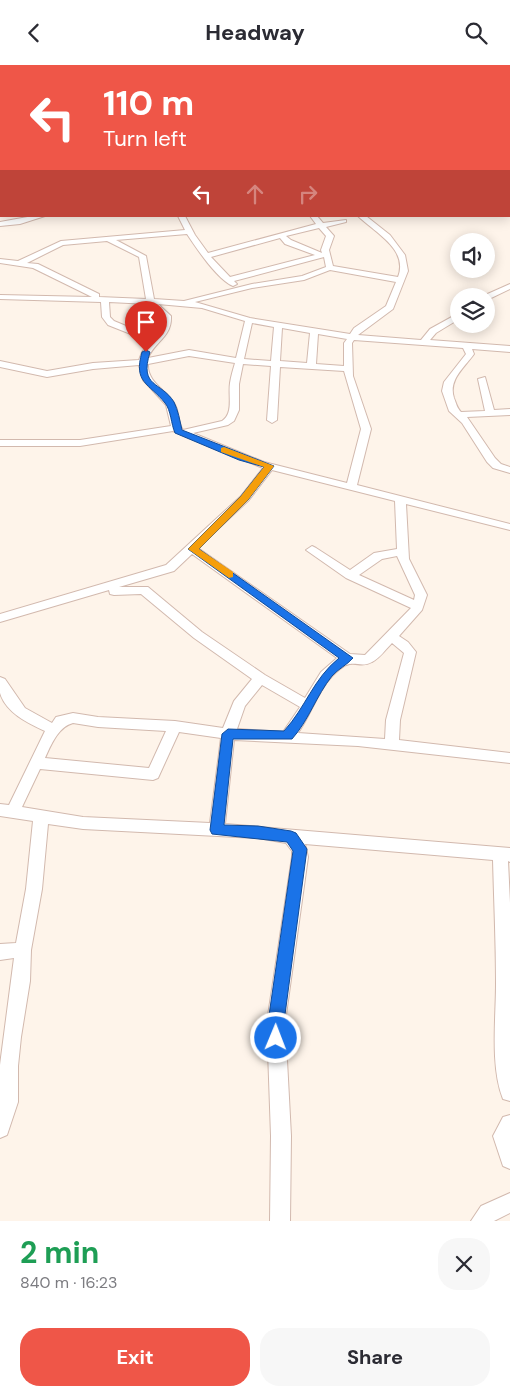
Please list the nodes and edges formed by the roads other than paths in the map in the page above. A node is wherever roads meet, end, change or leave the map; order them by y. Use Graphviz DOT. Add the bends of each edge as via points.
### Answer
graph roads {
  1 [pos="38,217"];
  2 [pos="180,217"];
  3 [pos="314,217"];
  4 [pos="363,217"];
  5 [pos="344,221"];
  6 [pos="0,224"];
  7 [pos="319,225"];
  8 [pos="188,232"];
  9 [pos="282,235"];
  10 [pos="108,239"];
  11 [pos="324,255"];
  12 [pos="206,256"];
  13 [pos="0,261"];
  14 [pos="20,263"];
  15 [pos="329,268"];
  16 [pos="228,280"];
  17 [pos="400,280"];
  18 [pos="510,286"];
  19 [pos="238,289"];
  20 [pos="495,293"];
  21 [pos="0,297"];
  22 [pos="104,299"];
  23 [pos="151,301"];
  24 [pos="181,303"];
  25 [pos="249,320"];
  26 [pos="450,321"];
  27 [pos="278,325"];
  28 [pos="314,331"];
  29 [pos="351,337"];
  30 [pos="157,343"];
  31 [pos="423,343"];
  32 [pos="466,346"];
  33 [pos="510,349"];
  34 [pos="240,361"];
  35 [pos="143,362"];
  36 [pos="275,363"];
  37 [pos="0,366"];
  38 [pos="311,367"];
  39 [pos="347,369"];
  40 [pos="482,379"];
  41 [pos="510,412"];
  42 [pos="490,414"];
  43 [pos="459,415"];
  44 [pos="272,419"];
  45 [pos="179,431"];
  46 [pos="0,443"];
  47 [pos="270,466"];
  48 [pos="510,470"];
  49 [pos="351,487"];
  50 [pos="400,498"];
  51 [pos="510,527"];
  52 [pos="193,549"];
  53 [pos="312,550"];
  54 [pos="403,551"];
  55 [pos="350,575"];
  56 [pos="102,590"];
  57 [pos="418,607"];
  58 [pos="0,618"];
  59 [pos="390,637"];
  60 [pos="347,658"];
  61 [pos="260,678"];
  62 [pos="0,682"];
  63 [pos="308,706"];
  64 [pos="175,726"];
  65 [pos="53,729"];
  66 [pos="228,734"];
  67 [pos="287,736"];
  68 [pos="392,745"];
  69 [pos="510,757"];
  70 [pos="35,763"];
  71 [pos="6,811"];
  72 [pos="41,816"];
  73 [pos="217,830"];
  74 [pos="300,841"];
  75 [pos="505,854"];
  76 [pos="23,950"];
  77 [pos="0,952"];
  78 [pos="510,1092"];
  79 [pos="510,1124"];
  80 [pos="0,1128"];
  81 [pos="510,1159"];
  82 [pos="510,1203"];
  83 [pos="280,1221"];
  84 [pos="481,1221"];
  1 -- 6 [label="street"];
  2 -- 8 [label="street"];
  3 -- 7 [label="street"];
  4 -- 17 [label="street" via="383,230 394,244 404,271"];
  5 -- 7 [label="street"];
  7 -- 9 [label="street"];
  7 -- 11 [label="street" via="330,236"];
  8 -- 10 [label="street"];
  8 -- 12 [label="street"];
  9 -- 11 [label="street" via="286,241"];
  9 -- 12 [label="street"];
  10 -- 14 [label="street" via="61,243"];
  10 -- 23 [label="street" via="142,256 148,273 146,284"];
  11 -- 15 [label="street" via="330,263"];
  11 -- 16 [label="street"];
  12 -- 16 [label="street"];
  13 -- 14 [label="street"];
  14 -- 22 [label="street"];
  15 -- 17 [label="street"];
  15 -- 19 [label="street" via="304,279"];
  16 -- 19 [label="street"];
  17 -- 29 [label="street" via="390,307"];
  18 -- 20 [label="street"];
  19 -- 24 [label="street"];
  21 -- 22 [label="street"];
  22 -- 23 [label="street"];
  22 -- 30 [label="street" via="106,317 111,323"];
  23 -- 24 [label="street"];
  23 -- 30 [label="street" via="167,321 163,336"];
  24 -- 25 [label="street"];
  25 -- 27 [label="street"];
  25 -- 34 [label="street"];
  26 -- 31 [label="street" via="433,331"];
  27 -- 28 [label="street"];
  27 -- 36 [label="street"];
  28 -- 29 [label="street"];
  28 -- 38 [label="street"];
  29 -- 31 [label="street"];
  29 -- 39 [label="street"];
  30 -- 35 [label="street" via="146,352"];
  31 -- 32 [label="street"];
  32 -- 33 [label="street"];
  32 -- 43 [label="street" via="469,357 446,387 454,411"];
  34 -- 35 [label="street" via="189,353"];
  34 -- 36 [label="street"];
  34 -- 45 [label="street" via="234,384 232,419"];
  35 -- 37 [label="street" via="47,374"];
  35 -- 45 [label="street" via="146,380 173,407"];
  36 -- 38 [label="street"];
  36 -- 44 [label="street"];
  38 -- 39 [label="street"];
  39 -- 49 [label="street" via="366,429"];
  40 -- 42 [label="street"];
  41 -- 42 [label="street"];
  42 -- 43 [label="street"];
  43 -- 48 [label="street" via="491,460 497,466"];
  45 -- 46 [label="street" via="80,443"];
  45 -- 47 [label="street" via="242,458"];
  47 -- 49 [label="street"];
  47 -- 52 [label="street" via="245,498"];
  49 -- 50 [label="street"];
  50 -- 51 [label="street"];
  50 -- 54 [label="street"];
  52 -- 56 [label="street" via="170,569"];
  52 -- 60 [label="street"];
  53 -- 55 [label="street"];
  54 -- 55 [label="street" via="378,556"];
  54 -- 57 [label="street" via="404,563 421,595"];
  55 -- 57 [label="street"];
  56 -- 58 [label="street"];
  56 -- 61 [label="street" via="144,590 178,621"];
  57 -- 59 [label="street"];
  59 -- 60 [label="street" via="369,659"];
  59 -- 68 [label="street" via="410,652 393,719"];
  60 -- 63 [label="street" via="329,672"];
  61 -- 63 [label="street"];
  61 -- 66 [label="street" via="239,704"];
  62 -- 65 [label="street" via="20,714"];
  63 -- 67 [label="street" via="300,722"];
  64 -- 65 [label="street" via="73,718 61,721"];
  64 -- 66 [label="street"];
  64 -- 70 [label="street" via="153,774"];
  65 -- 70 [label="street"];
  66 -- 67 [label="street"];
  66 -- 73 [label="street"];
  67 -- 68 [label="street"];
  68 -- 69 [label="street"];
  70 -- 71 [label="street"];
  71 -- 72 [label="street"];
  72 -- 73 [label="street" via="123,826"];
  72 -- 76 [label="street" via="34,889"];
  73 -- 74 [label="street" via="258,832"];
  74 -- 75 [label="street"];
  74 -- 83 [label="street" via="276,1022 281,1136"];
  75 -- 78 [label="street" via="505,1060"];
  76 -- 77 [label="street"];
  76 -- 80 [label="street" via="9,1066 9,1102"];
  79 -- 81 [label="street" via="503,1136"];
  82 -- 84 [label="street" via="493,1209"];
}
